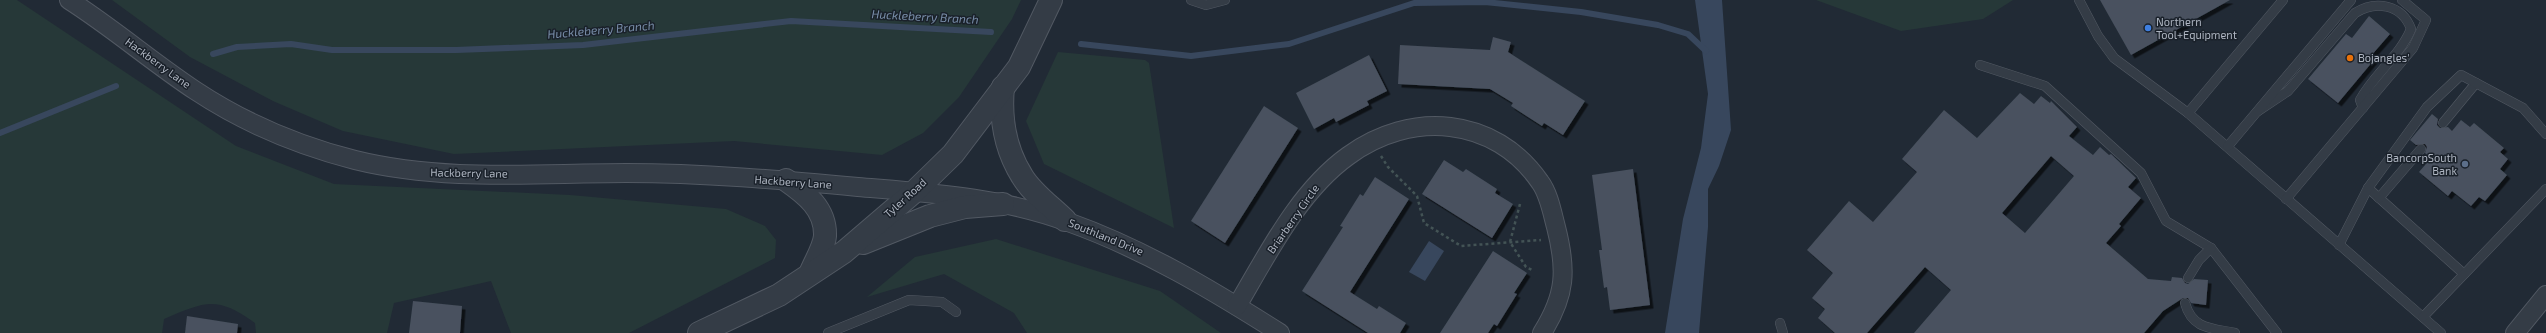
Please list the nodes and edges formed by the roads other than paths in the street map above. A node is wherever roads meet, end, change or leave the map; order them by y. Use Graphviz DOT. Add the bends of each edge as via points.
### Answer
graph roads {
  1 [pos="70,0"];
  2 [pos="1051,0"];
  3 [pos="1191,0"];
  4 [pos="1225,0"];
  5 [pos="2079,0"];
  6 [pos="2283,0"];
  7 [pos="2351,0"];
  8 [pos="2402,0"];
  9 [pos="1980,65"];
  10 [pos="2476,83"];
  11 [pos="1003,88"];
  12 [pos="2363,108"];
  13 [pos="2258,111"];
  14 [pos="2188,113"];
  15 [pos="2443,123"];
  16 [pos="2546,134"];
  17 [pos="2228,146"];
  18 [pos="2421,149"];
  19 [pos="786,180"];
  20 [pos="2368,188"];
  21 [pos="2546,189"];
  22 [pos="914,192"];
  23 [pos="2379,198"];
  24 [pos="2286,199"];
  25 [pos="1003,204"];
  26 [pos="1066,220"];
  27 [pos="2339,245"];
  28 [pos="2211,248"];
  29 [pos="844,252"];
  30 [pos="810,274"];
  31 [pos="2464,274"];
  32 [pos="2188,278"];
  33 [pos="2546,295"];
  34 [pos="2185,302"];
  35 [pos="1237,306"];
  36 [pos="956,312"];
  37 [pos="2423,318"];
  38 [pos="1780,323"];
  39 [pos="699,333"];
  40 [pos="828,333"];
  41 [pos="1280,333"];
  42 [pos="1542,333"];
  43 [pos="1783,333"];
  44 [pos="2235,333"];
  45 [pos="2277,333"];
  46 [pos="2441,333"];
  47 [pos="2515,333"];
  1 -- 19 [label="street, Hackberry Lane" via="197,91 232,112 286,137 358,160 417,172 460,175 630,173"];
  2 -- 11 [label="street, Tyler Road" via="1018,67"];
  3 -- 4 [label="lane" via="1206,5"];
  5 -- 14 [label="lane" via="2098,36 2114,58"];
  6 -- 14 [label="lane"];
  7 -- 13 [label="lane"];
  8 -- 12 [label="lane" via="2426,20 2413,48"];
  9 -- 28 [label="lane" via="2044,86 2141,173 2166,221"];
  10 -- 15 [label="lane"];
  10 -- 16 [label="lane" via="2523,108"];
  10 -- 20 [label="lane" via="2461,75 2427,107"];
  11 -- 22 [label="street, Tyler Road" via="952,154"];
  11 -- 26 [label="street" via="1001,114 1007,141 1022,177"];
  12 -- 13 [label="lane" via="2360,100 2366,89 2400,48 2411,28 2403,13 2383,2 2374,1 2360,8 2288,91"];
  12 -- 24 [label="lane"];
  13 -- 17 [label="lane"];
  14 -- 17 [label="lane"];
  17 -- 24 [label="lane"];
  18 -- 23 [label="lane"];
  19 -- 22 [label="street, Hackberry Lane"];
  19 -- 30 [label="street" via="811,197 820,213 825,236"];
  20 -- 23 [label="lane"];
  20 -- 27 [label="lane"];
  21 -- 31 [label="lane"];
  22 -- 25 [label="street, Southland Drive" via="972,197"];
  22 -- 29 [label="street, Tyler Road"];
  23 -- 31 [label="lane"];
  24 -- 27 [label="lane"];
  25 -- 26 [label="street, Southland Drive"];
  25 -- 29 [label="street" via="965,207 930,216"];
  26 -- 35 [label="street, Southland Drive" via="1136,248"];
  27 -- 37 [label="lane"];
  28 -- 32 [label="lane" via="2199,260"];
  28 -- 45 [label="lane"];
  29 -- 30 [label="street, Tyler Road"];
  30 -- 39 [label="street, Tyler Road" via="779,295"];
  31 -- 37 [label="lane"];
  33 -- 47 [label="street"];
  34 -- 44 [label="lane" via="2188,313 2201,326"];
  35 -- 41 [label="street, Southland Drive"];
  35 -- 42 [label="street, Briarberry Circle" via="1306,196 1332,168 1372,141 1417,127 1437,126 1480,133 1501,143 1521,159 1541,182 1551,205 1564,267 1563,289 1552,317"];
  36 -- 40 [label="lane" via="942,302 909,300"];
  37 -- 46 [label="lane"];
  38 -- 43 [label="lane"];
}
